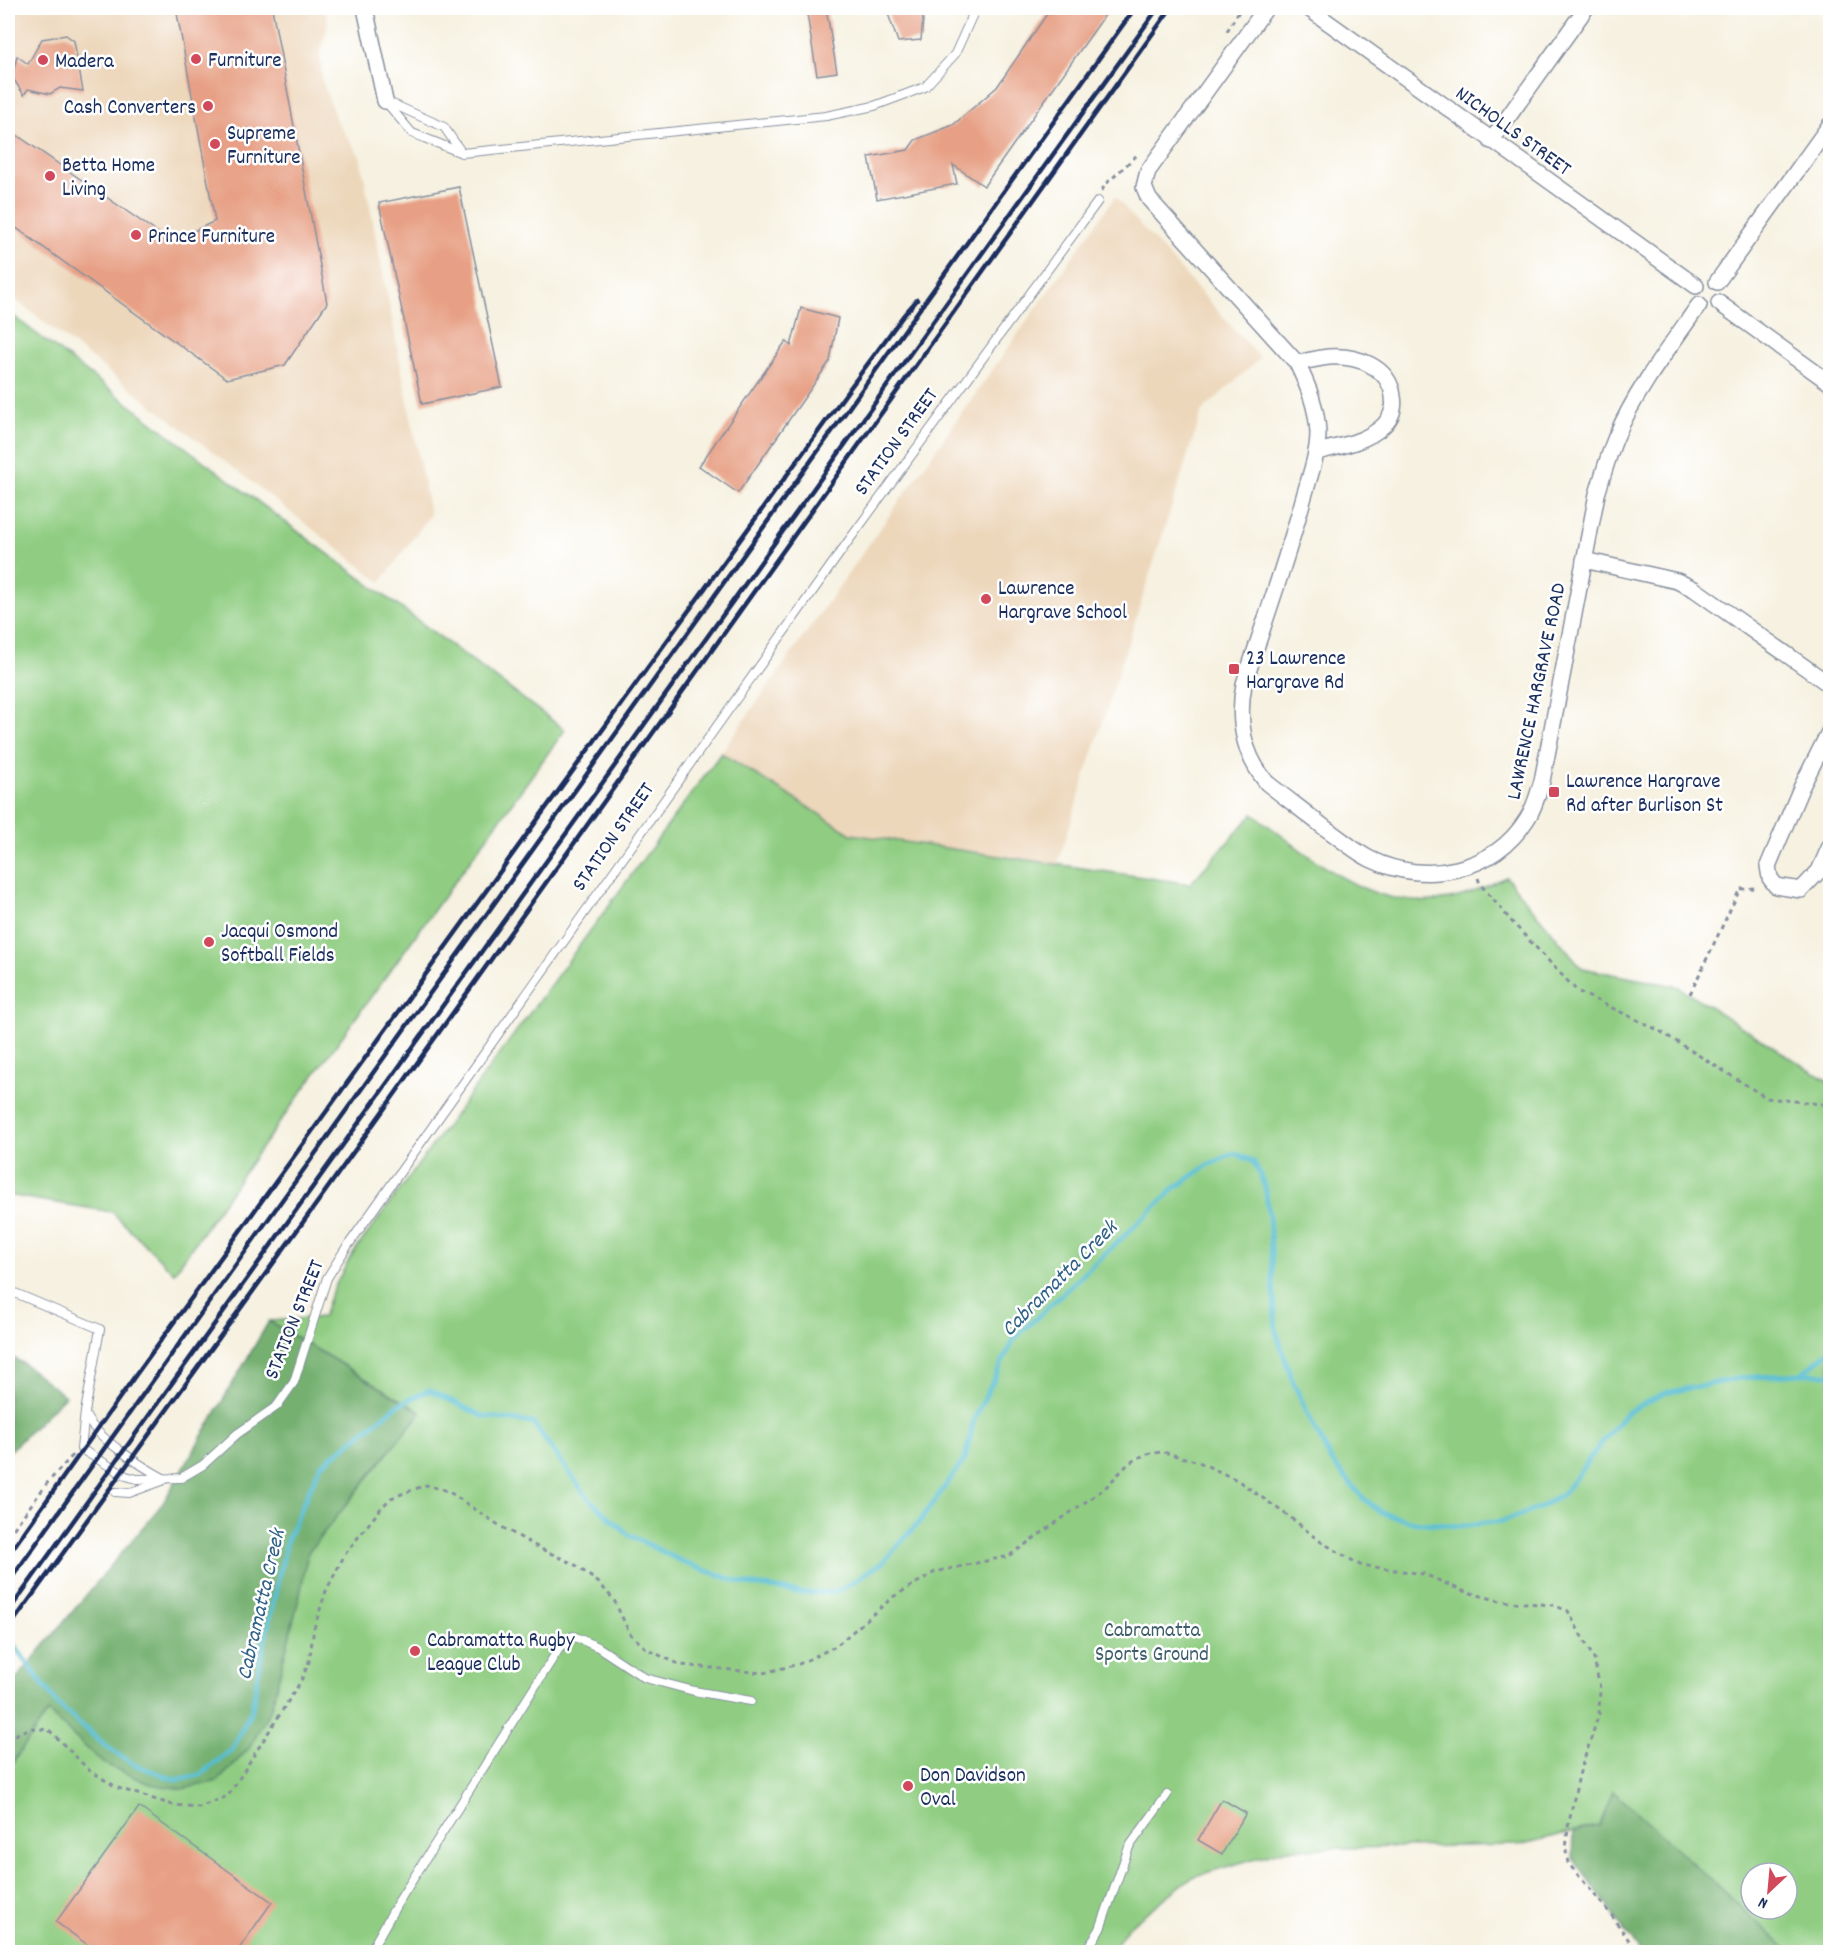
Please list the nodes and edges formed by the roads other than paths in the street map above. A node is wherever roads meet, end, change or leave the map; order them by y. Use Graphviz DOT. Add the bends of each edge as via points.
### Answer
graph roads {
  1 [pos="365,8"];
  2 [pos="973,8"];
  3 [pos="1266,8"];
  4 [pos="1308,8"];
  5 [pos="1586,8"];
  6 [pos="385,101"];
  7 [pos="1830,125"];
  8 [pos="1491,141"];
  9 [pos="462,153"];
  10 [pos="1098,201"];
  11 [pos="1717,282"];
  12 [pos="1696,286"];
  13 [pos="1719,303"];
  14 [pos="1699,305"];
  15 [pos="1297,363"];
  16 [pos="1830,382"];
  17 [pos="1316,452"];
  18 [pos="1584,560"];
  19 [pos="1830,685"];
  20 [pos="1830,730"];
  21 [pos="1830,846"];
  22 [pos="8,1290"];
  23 [pos="85,1412"];
  24 [pos="166,1480"];
  25 [pos="115,1492"];
  26 [pos="752,1701"];
  27 [pos="1167,1795"];
  28 [pos="370,1953"];
  29 [pos="1086,1953"];
  1 -- 6 [label="street"];
  2 -- 9 [label="lane" via="955,54 925,87 874,106 826,116"];
  3 -- 15 [label="street, LAWRENCE HARGRAVE ROAD" via="1148,171 1144,187 1149,199"];
  4 -- 8 [label="street, NICHOLLS STREET"];
  5 -- 8 [label="street"];
  6 -- 9 [label="lane" via="412,133"];
  6 -- 9 [label="lane" via="444,127"];
  7 -- 11 [label="street"];
  8 -- 12 [label="street, NICHOLLS STREET"];
  10 -- 24 [label="lane, STATION STREET" via="847,543 344,1251 327,1278 294,1382 277,1406 237,1434 203,1466 180,1478"];
  11 -- 12 [label="street" via="1706,279"];
  11 -- 13 [label="street" via="1722,291"];
  12 -- 14 [label="street" via="1694,297"];
  13 -- 14 [label="street" via="1707,308"];
  13 -- 16 [label="street"];
  14 -- 18 [label="street, LAWRENCE HARGRAVE ROAD" via="1616,436"];
  15 -- 17 [label="street, LAWRENCE HARGRAVE ROAD" via="1316,412"];
  15 -- 17 [label="street" via="1330,357 1364,362 1386,376 1391,387 1393,408 1383,426 1344,445"];
  17 -- 18 [label="street, LAWRENCE HARGRAVE ROAD" via="1244,684 1241,728 1247,751 1268,783 1368,858 1418,873 1456,870 1474,864 1521,829 1534,807 1544,773"];
  18 -- 19 [label="street" via="1677,581 1694,589"];
  20 -- 21 [label="street" via="1768,866 1770,878 1776,886 1801,890 1819,871"];
  22 -- 23 [label="lane" via="100,1329"];
  23 -- 24 [label="lane" via="89,1424 136,1463"];
  23 -- 24 [label="lane" via="81,1449 126,1476"];
  24 -- 25 [label="lane, STATION STREET" via="129,1493"];
  26 -- 28 [label="lane" via="645,1678 598,1647 573,1636 560,1647"];
  27 -- 29 [label="lane" via="1129,1847 1100,1929"];
}
